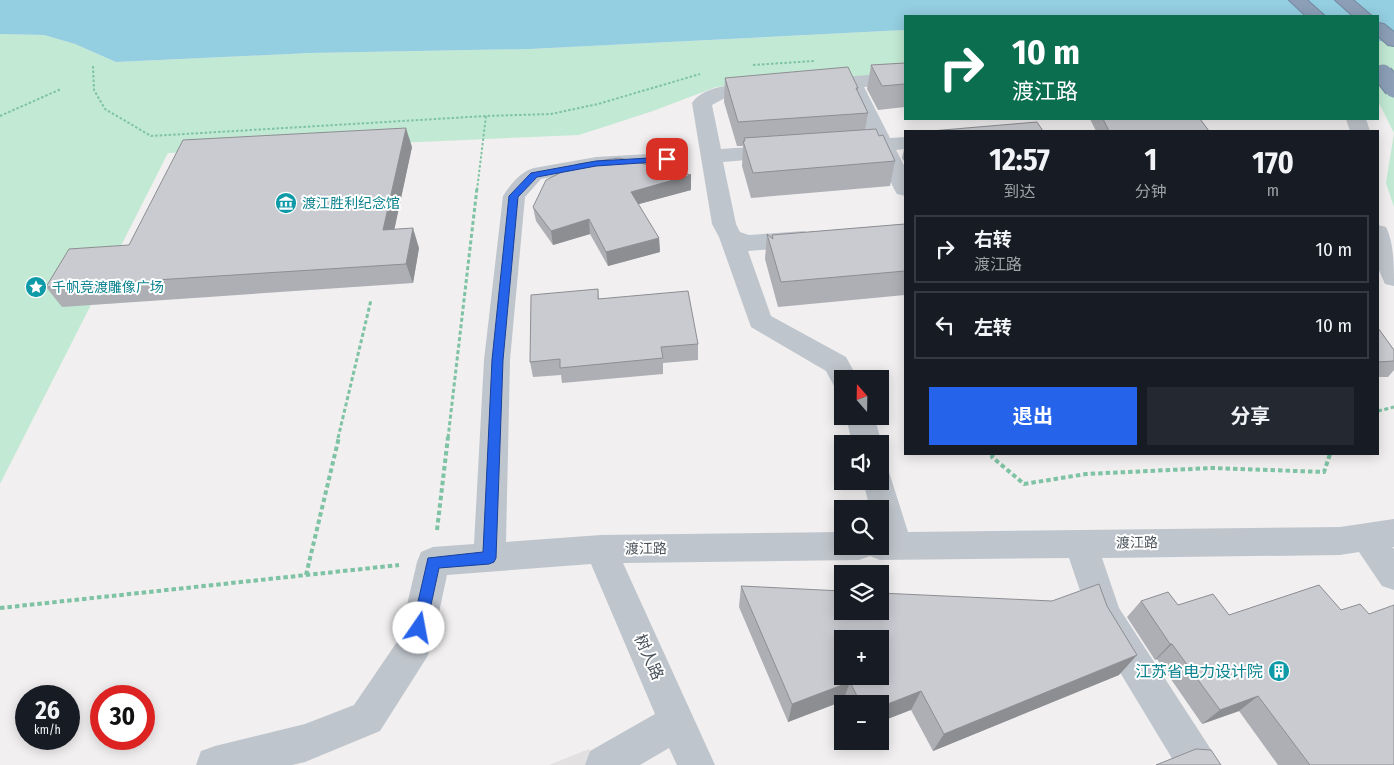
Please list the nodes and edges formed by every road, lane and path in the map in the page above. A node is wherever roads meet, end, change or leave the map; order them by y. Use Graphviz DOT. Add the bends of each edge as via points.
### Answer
graph roads {
  1 [pos="1297,0"];
  2 [pos="1343,0"];
  3 [pos="1315,15"];
  4 [pos="1362,15"];
  5 [pos="1379,29"];
  6 [pos="1394,41"];
  7 [pos="819,61"];
  8 [pos="92,66"];
  9 [pos="748,66"];
  10 [pos="704,74"];
  11 [pos="904,78"];
  12 [pos="852,82"];
  13 [pos="61,89"];
  14 [pos="0,116"];
  15 [pos="486,116"];
  16 [pos="904,143"];
  17 [pos="828,148"];
  18 [pos="799,150"];
  19 [pos="712,156"];
  20 [pos="667,159"];
  21 [pos="904,187"];
  22 [pos="731,237"];
  23 [pos="826,237"];
  24 [pos="1379,238"];
  25 [pos="1394,278"];
  26 [pos="370,300"];
  27 [pos="839,370"];
  28 [pos="1394,407"];
  29 [pos="1379,411"];
  30 [pos="993,455"];
  31 [pos="1330,455"];
  32 [pos="1380,535"];
  33 [pos="1081,544"];
  34 [pos="834,546"];
  35 [pos="889,546"];
  36 [pos="602,549"];
  37 [pos="489,558"];
  38 [pos="433,562"];
  39 [pos="306,574"];
  40 [pos="1394,575"];
  41 [pos="0,608"];
  42 [pos="677,722"];
  43 [pos="215,765"];
  44 [pos="604,765"];
  45 [pos="696,765"];
  46 [pos="1198,765"];
  1 -- 3 [label="highway"];
  2 -- 4 [label="highway"];
  5 -- 6 [label="highway"];
  7 -- 9 [label="path"];
  8 -- 15 [label="path" via="94,90 106,109 151,136"];
  10 -- 15 [label="path" via="551,114"];
  11 -- 12 [label="street"];
  12 -- 19 [label="street" via="724,92 707,98 702,102"];
  12 -- 21 [label="street"];
  13 -- 14 [label="path"];
  15 -- 38 [label="path"];
  16 -- 17 [label="street"];
  18 -- 19 [label="street"];
  19 -- 22 [label="street" via="724,224"];
  20 -- 37 [label="street" via="596,163 534,174 514,196 498,360"];
  22 -- 23 [label="street" via="747,243"];
  22 -- 27 [label="street" via="760,321 836,364"];
  24 -- 25 [label="street"];
  26 -- 39 [label="path"];
  28 -- 29 [label="path"];
  30 -- 31 [label="path" via="1024,484 1086,474 1202,469 1324,472"];
  32 -- 33 [label="street, 渡江路" via="1340,541"];
  32 -- 40 [label="street"];
  33 -- 35 [label="street, 渡江路"];
  33 -- 46 [label="street" via="1104,615"];
  34 -- 36 [label="street, 渡江路"];
  36 -- 37 [label="street, 渡江路"];
  36 -- 42 [label="street, 树人路"];
  37 -- 38 [label="street, 渡江路"];
  38 -- 39 [label="path"];
  38 -- 43 [label="street" via="415,645 367,718 305,744"];
  39 -- 41 [label="path"];
  42 -- 44 [label="street"];
  42 -- 45 [label="street, 树人路"];
}
